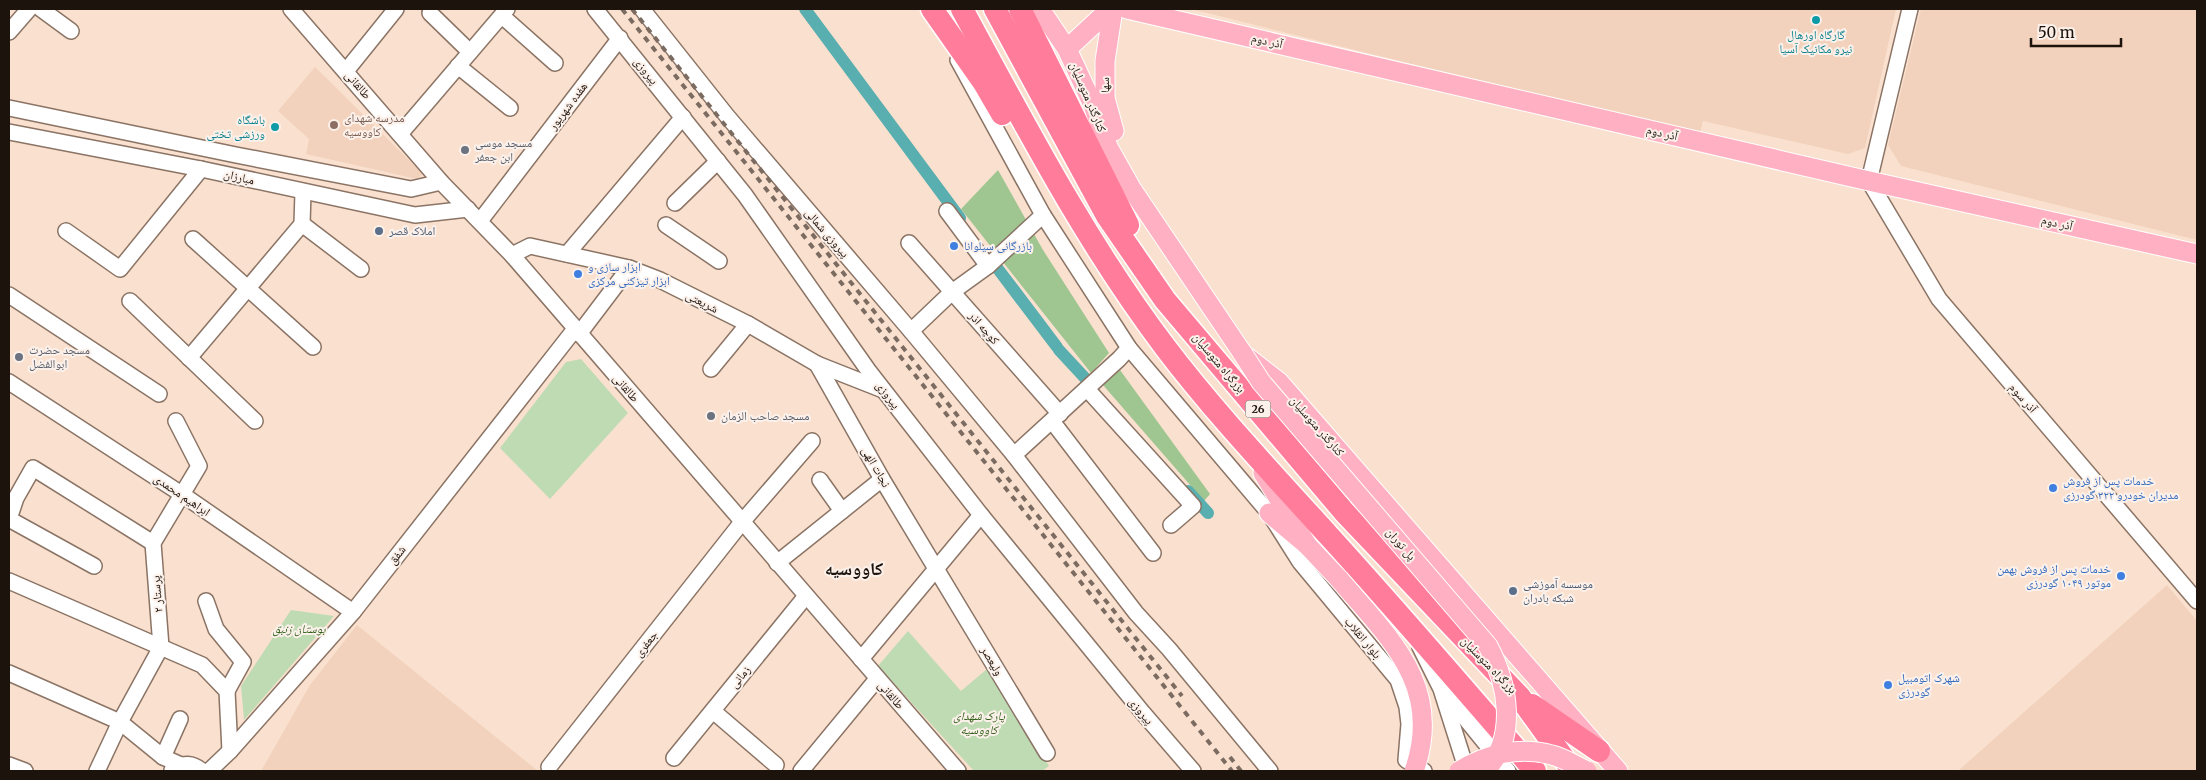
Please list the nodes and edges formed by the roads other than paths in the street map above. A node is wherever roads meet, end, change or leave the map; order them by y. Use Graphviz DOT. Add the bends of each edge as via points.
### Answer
graph roads {
  1 [pos="29,9"];
  2 [pos="42,9"];
  3 [pos="291,9"];
  4 [pos="396,9"];
  5 [pos="595,9"];
  6 [pos="642,9"];
  7 [pos="962,9"];
  8 [pos="995,9"];
  9 [pos="1020,9"];
  10 [pos="1040,9"];
  11 [pos="1112,9"];
  12 [pos="1127,9"];
  13 [pos="1910,9"];
  14 [pos="504,12"];
  15 [pos="430,13"];
  16 [pos="934,14"];
  17 [pos="9,32"];
  18 [pos="71,32"];
  19 [pos="620,38"];
  20 [pos="1039,44"];
  21 [pos="1067,48"];
  22 [pos="470,52"];
  23 [pos="555,63"];
  24 [pos="458,66"];
  25 [pos="346,71"];
  26 [pos="9,108"];
  27 [pos="510,108"];
  28 [pos="683,117"];
  29 [pos="9,132"];
  30 [pos="401,133"];
  31 [pos="1108,147"];
  32 [pos="718,162"];
  33 [pos="200,169"];
  34 [pos="1050,172"];
  35 [pos="1869,181"];
  36 [pos="441,182"];
  37 [pos="1131,188"];
  38 [pos="411,189"];
  39 [pos="303,192"];
  40 [pos="675,203"];
  41 [pos="468,209"];
  42 [pos="947,211"];
  43 [pos="415,215"];
  44 [pos="1043,215"];
  45 [pos="480,221"];
  46 [pos="302,224"];
  47 [pos="666,225"];
  48 [pos="66,231"];
  49 [pos="193,239"];
  50 [pos="909,243"];
  51 [pos="567,254"];
  52 [pos="2197,254"];
  53 [pos="512,255"];
  54 [pos="719,261"];
  55 [pos="988,266"];
  56 [pos="629,268"];
  57 [pos="361,269"];
  58 [pos="247,288"];
  59 [pos="952,292"];
  60 [pos="9,295"];
  61 [pos="1165,300"];
  62 [pos="130,301"];
  63 [pos="748,324"];
  64 [pos="911,331"];
  65 [pos="577,332"];
  66 [pos="313,347"];
  67 [pos="1129,348"];
  68 [pos="1243,354"];
  69 [pos="189,358"];
  70 [pos="817,364"];
  71 [pos="711,369"];
  72 [pos="9,382"];
  73 [pos="1086,389"];
  74 [pos="884,390"];
  75 [pos="159,394"];
  76 [pos="1056,417"];
  77 [pos="176,421"];
  78 [pos="255,421"];
  79 [pos="1243,440"];
  80 [pos="812,441"];
  81 [pos="1014,456"];
  82 [pos="882,479"];
  83 [pos="820,480"];
  84 [pos="12,495"];
  85 [pos="183,495"];
  86 [pos="842,511"];
  87 [pos="1269,513"];
  88 [pos="981,515"];
  89 [pos="9,519"];
  90 [pos="742,522"];
  91 [pos="1171,525"];
  92 [pos="152,543"];
  93 [pos="1307,545"];
  94 [pos="1153,553"];
  95 [pos="776,563"];
  96 [pos="94,566"];
  97 [pos="937,569"];
  98 [pos="9,581"];
  99 [pos="806,596"];
  100 [pos="206,601"];
  101 [pos="2197,601"];
  102 [pos="353,612"];
  103 [pos="1410,626"];
  104 [pos="161,647"];
  105 [pos="861,660"];
  106 [pos="9,674"];
  107 [pos="878,678"];
  108 [pos="1441,689"];
  109 [pos="227,691"];
  110 [pos="1519,696"];
  111 [pos="713,711"];
  112 [pos="180,719"];
  113 [pos="120,722"];
  114 [pos="230,751"];
  115 [pos="1599,751"];
  116 [pos="1046,753"];
  117 [pos="164,757"];
  118 [pos="674,758"];
  119 [pos="9,765"];
  120 [pos="776,765"];
  121 [pos="549,767"];
  122 [pos="176,768"];
  123 [pos="1407,768"];
  124 [pos="25,771"];
  125 [pos="98,771"];
  126 [pos="202,771"];
  127 [pos="209,771"];
  128 [pos="801,771"];
  129 [pos="958,771"];
  130 [pos="1193,771"];
  131 [pos="1270,771"];
  132 [pos="1424,771"];
  133 [pos="1459,771"];
  134 [pos="1467,771"];
  135 [pos="1485,771"];
  136 [pos="1508,771"];
  137 [pos="1535,771"];
  138 [pos="1573,771"];
  139 [pos="1587,771"];
  140 [pos="1618,771"];
  1 -- 17 [label="street"];
  2 -- 18 [label="street"];
  3 -- 25 [label="street, طالقانی"];
  4 -- 25 [label="street"];
  5 -- 19 [label="street, پیروزی"];
  6 -- 64 [label="street, پیروزی شمالی" via="727,116"];
  7 -- 34 [label="highway, 26"];
  8 -- 61 [label="highway, بزرگراه متوسلیان / 26" via="1107,216"];
  9 -- 20 [label="highway"];
  10 -- 21 [label="main road, کنارگذر متوسلیان"];
  11 -- 21 [label="main road, سها"];
  11 -- 37 [label="main road, سها" via="1105,61 1105,98"];
  12 -- 35 [label="main road, آذر دوم"];
  13 -- 35 [label="street"];
  14 -- 22 [label="street"];
  14 -- 23 [label="street"];
  15 -- 22 [label="street"];
  16 -- 34 [label="highway" via="984,83 1019,145"];
  16 -- 44 [label="street, بلوار انقلاب"];
  19 -- 28 [label="street, پیروزی"];
  19 -- 45 [label="street, هفده شهریور"];
  20 -- 31 [label="main road"];
  20 -- 61 [label="highway"];
  21 -- 31 [label="main road, کنارگذر متوسلیان"];
  22 -- 24 [label="street"];
  24 -- 27 [label="street"];
  24 -- 30 [label="street"];
  25 -- 30 [label="street, طالقانی"];
  26 -- 38 [label="street, مبارزان"];
  28 -- 32 [label="street, پیروزی"];
  28 -- 51 [label="street"];
  29 -- 33 [label="street, مبارزان"];
  30 -- 36 [label="street, طالقانی"];
  31 -- 37 [label="main road, کنارگذر متوسلیان"];
  32 -- 40 [label="street"];
  32 -- 74 [label="street, پیروزی"];
  33 -- 39 [label="street, مبارزان"];
  33 -- 48 [label="street" via="120,269"];
  34 -- 79 [label="highway, 26" via="1108,268 1166,348"];
  35 -- 52 [label="main road, آذر دوم"];
  35 -- 101 [label="street, آذر سوم" via="1939,299"];
  36 -- 38 [label="street, مبارزان"];
  36 -- 41 [label="street, طالقانی"];
  37 -- 68 [label="main road, کنارگذر متوسلیان"];
  38 -- 43 [label="street"];
  39 -- 43 [label="street, مبارزان"];
  39 -- 46 [label="street"];
  41 -- 43 [label="street, مبارزان"];
  41 -- 45 [label="street, طالقانی"];
  42 -- 55 [label="street"];
  44 -- 55 [label="street"];
  44 -- 67 [label="street, بلوار انقلاب"];
  45 -- 53 [label="street, طالقانی"];
  46 -- 57 [label="street"];
  46 -- 58 [label="street"];
  47 -- 54 [label="street"];
  49 -- 58 [label="street"];
  50 -- 59 [label="street, کوچه اذر"];
  51 -- 53 [label="street, شریعتی" via="530,246"];
  51 -- 56 [label="street, شریعتی"];
  53 -- 65 [label="street, طالقانی"];
  55 -- 59 [label="street"];
  56 -- 63 [label="street, شریعتی"];
  56 -- 65 [label="street, شفق"];
  58 -- 66 [label="street"];
  58 -- 69 [label="street"];
  59 -- 64 [label="street"];
  59 -- 76 [label="street, کوچه اذر"];
  60 -- 75 [label="street"];
  61 -- 110 [label="highway, بزرگراه متوسلیان / 26" via="1345,512"];
  62 -- 69 [label="street"];
  63 -- 70 [label="street, شریعتی"];
  63 -- 71 [label="street"];
  64 -- 81 [label="street, پیروزی شمالی"];
  65 -- 90 [label="street, طالقانی"];
  65 -- 102 [label="street, شفق"];
  67 -- 73 [label="street"];
  67 -- 87 [label="street, بلوار انقلاب"];
  68 -- 115 [label="main road, کنارگذر متوسلیان" via="1279,382"];
  68 -- 135 [label="main road, پل توران, bridge" via="1261,382 1488,646 1506,697 1506,718 1503,741 1493,763"];
  69 -- 78 [label="street"];
  70 -- 74 [label="street, شریعتی"];
  70 -- 82 [label="street, نجات الهی"];
  72 -- 85 [label="street, ابراهیم محمدی"];
  73 -- 76 [label="street"];
  73 -- 91 [label="street" via="1192,506"];
  74 -- 88 [label="street, پیروزی"];
  76 -- 81 [label="street"];
  76 -- 94 [label="street, کوچه اذر"];
  77 -- 85 [label="street" via="199,466"];
  79 -- 93 [label="main road"];
  79 -- 103 [label="highway, 26"];
  80 -- 90 [label="street, جعفری"];
  81 -- 131 [label="street, پیروزی شمالی" via="1136,613"];
  82 -- 86 [label="street"];
  82 -- 97 [label="street, نجات الهی"];
  83 -- 86 [label="street"];
  84 -- 89 [label="street"];
  84 -- 92 [label="street" via="33,468"];
  85 -- 92 [label="street"];
  85 -- 102 [label="street, ابراهیم محمدی"];
  86 -- 95 [label="street"];
  87 -- 93 [label="main road"];
  87 -- 123 [label="street, بلوار انقلاب" via="1300,562 1398,680 1409,724"];
  88 -- 97 [label="street"];
  88 -- 130 [label="street, پیروزی"];
  89 -- 96 [label="street"];
  90 -- 95 [label="street, طالقانی"];
  90 -- 121 [label="street, جعفری"];
  92 -- 104 [label="street, پرستار ۲"];
  93 -- 123 [label="main road, bridge" via="1400,652 1420,695 1423,728 1420,756"];
  95 -- 99 [label="street, طالقانی"];
  97 -- 105 [label="street"];
  97 -- 116 [label="street, ولیعصر"];
  98 -- 104 [label="street"];
  99 -- 105 [label="street, طالقانی"];
  99 -- 111 [label="street, زمانی"];
  100 -- 109 [label="street" via="216,628 243,662"];
  102 -- 114 [label="street, شفق"];
  103 -- 108 [label="street"];
  103 -- 137 [label="highway, 26"];
  104 -- 109 [label="street" via="202,665"];
  104 -- 113 [label="street"];
  105 -- 107 [label="street, طالقانی"];
  106 -- 113 [label="street"];
  107 -- 128 [label="street"];
  107 -- 129 [label="street, طالقانی"];
  108 -- 134 [label="street"];
  108 -- 136 [label="street"];
  109 -- 114 [label="street"];
  110 -- 115 [label="highway"];
  110 -- 138 [label="highway, بزرگراه متوسلیان / 26"];
  111 -- 118 [label="street, زمانی"];
  111 -- 120 [label="street"];
  112 -- 117 [label="street"];
  113 -- 117 [label="street"];
  113 -- 125 [label="street"];
  114 -- 127 [label="street, شفق"];
  115 -- 140 [label="main road, کنارگذر متوسلیان"];
  117 -- 122 [label="street"];
  119 -- 124 [label="street"];
  122 -- 126 [label="street" via="195,766"];
  123 -- 132 [label="street"];
  133 -- 139 [label="main road, bridge" via="1490,756 1535,752 1553,755"];
}
